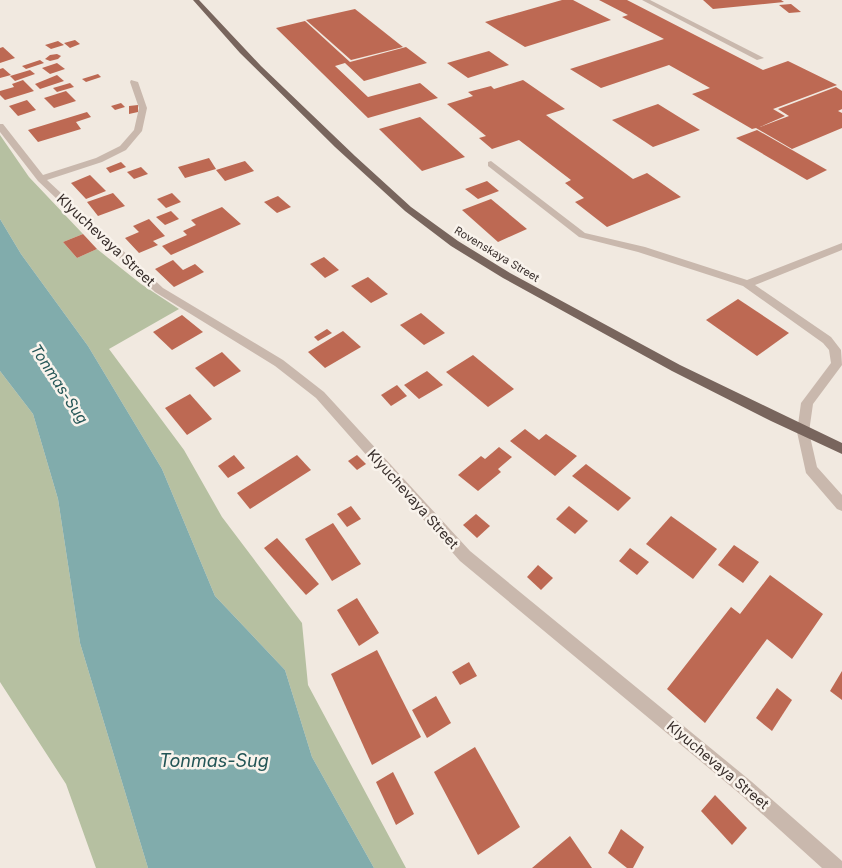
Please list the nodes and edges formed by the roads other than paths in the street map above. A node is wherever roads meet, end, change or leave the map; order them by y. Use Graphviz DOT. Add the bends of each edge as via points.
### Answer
graph roads {
  1 [pos="196,0"];
  2 [pos="645,0"];
  3 [pos="760,58"];
  4 [pos="134,82"];
  5 [pos="0,126"];
  6 [pos="491,164"];
  7 [pos="41,180"];
  8 [pos="842,246"];
  9 [pos="747,284"];
  10 [pos="803,432"];
  11 [pos="842,449"];
  12 [pos="842,505"];
  13 [pos="836,868"];
  1 -- 10 [label="main road, Rovenskaya Street" via="253,64 398,202 439,233 496,269 620,338"];
  2 -- 3 [label="street"];
  4 -- 7 [label="street" via="143,108 138,130 123,148"];
  5 -- 7 [label="street, Klyuchevaya Street"];
  6 -- 9 [label="street" via="582,235 641,249"];
  7 -- 13 [label="street, Klyuchevaya Street" via="158,290 279,363 320,395 465,556 746,788"];
  8 -- 9 [label="street"];
  9 -- 10 [label="street" via="834,348 837,364 807,403"];
  10 -- 11 [label="main road, Rovenskaya Street"];
  10 -- 12 [label="street" via="811,469"];
}
